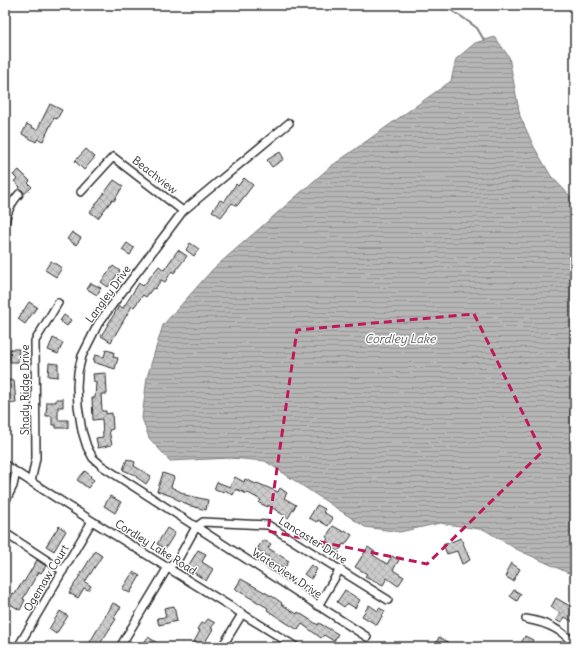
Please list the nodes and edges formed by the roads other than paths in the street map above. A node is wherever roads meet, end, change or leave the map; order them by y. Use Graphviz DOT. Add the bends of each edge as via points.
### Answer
graph roads {
  1 [pos="289,123"];
  2 [pos="81,192"];
  3 [pos="19,194"];
  4 [pos="183,211"];
  5 [pos="5,223"];
  6 [pos="58,303"];
  7 [pos="5,464"];
  8 [pos="16,472"];
  9 [pos="31,482"];
  10 [pos="5,502"];
  11 [pos="92,521"];
  12 [pos="196,527"];
  13 [pos="5,533"];
  14 [pos="168,567"];
  15 [pos="340,569"];
  16 [pos="63,571"];
  17 [pos="388,600"];
  18 [pos="318,606"];
  19 [pos="242,614"];
  20 [pos="526,619"];
  21 [pos="367,637"];
  22 [pos="18,647"];
  23 [pos="120,647"];
  24 [pos="222,647"];
  25 [pos="296,647"];
  26 [pos="575,647"];
  1 -- 4 [label="street, Langley Drive"];
  2 -- 4 [label="street, Beachview" via="113,157"];
  3 -- 5 [label="street" via="12,201"];
  4 -- 12 [label="street, Langley Drive" via="98,324 82,356 77,387 82,431 93,458"];
  6 -- 9 [label="street, Shady Ridge Drive" via="35,341 36,458"];
  7 -- 8 [label="street, Cordley Lake Road"];
  8 -- 9 [label="street, Cordley Lake Road"];
  8 -- 10 [label="street" via="13,486"];
  9 -- 11 [label="street, Cordley Lake Road"];
  11 -- 14 [label="street, Cordley Lake Road"];
  11 -- 16 [label="street, Ogemaw Court"];
  12 -- 14 [label="street" via="177,561"];
  12 -- 15 [label="street, Lancaster Drive" via="203,522 268,525"];
  12 -- 18 [label="street, Waterview Drive"];
  13 -- 16 [label="street"];
  14 -- 19 [label="street, Cordley Lake Road"];
  14 -- 23 [label="street"];
  15 -- 17 [label="street, Lancaster Drive"];
  15 -- 18 [label="street"];
  16 -- 22 [label="street, Ogemaw Court"];
  18 -- 21 [label="street, Waterview Drive"];
  19 -- 24 [label="street"];
  19 -- 25 [label="street, Cordley Lake Road"];
  20 -- 26 [label="street" via="542,622 558,631"];
}
